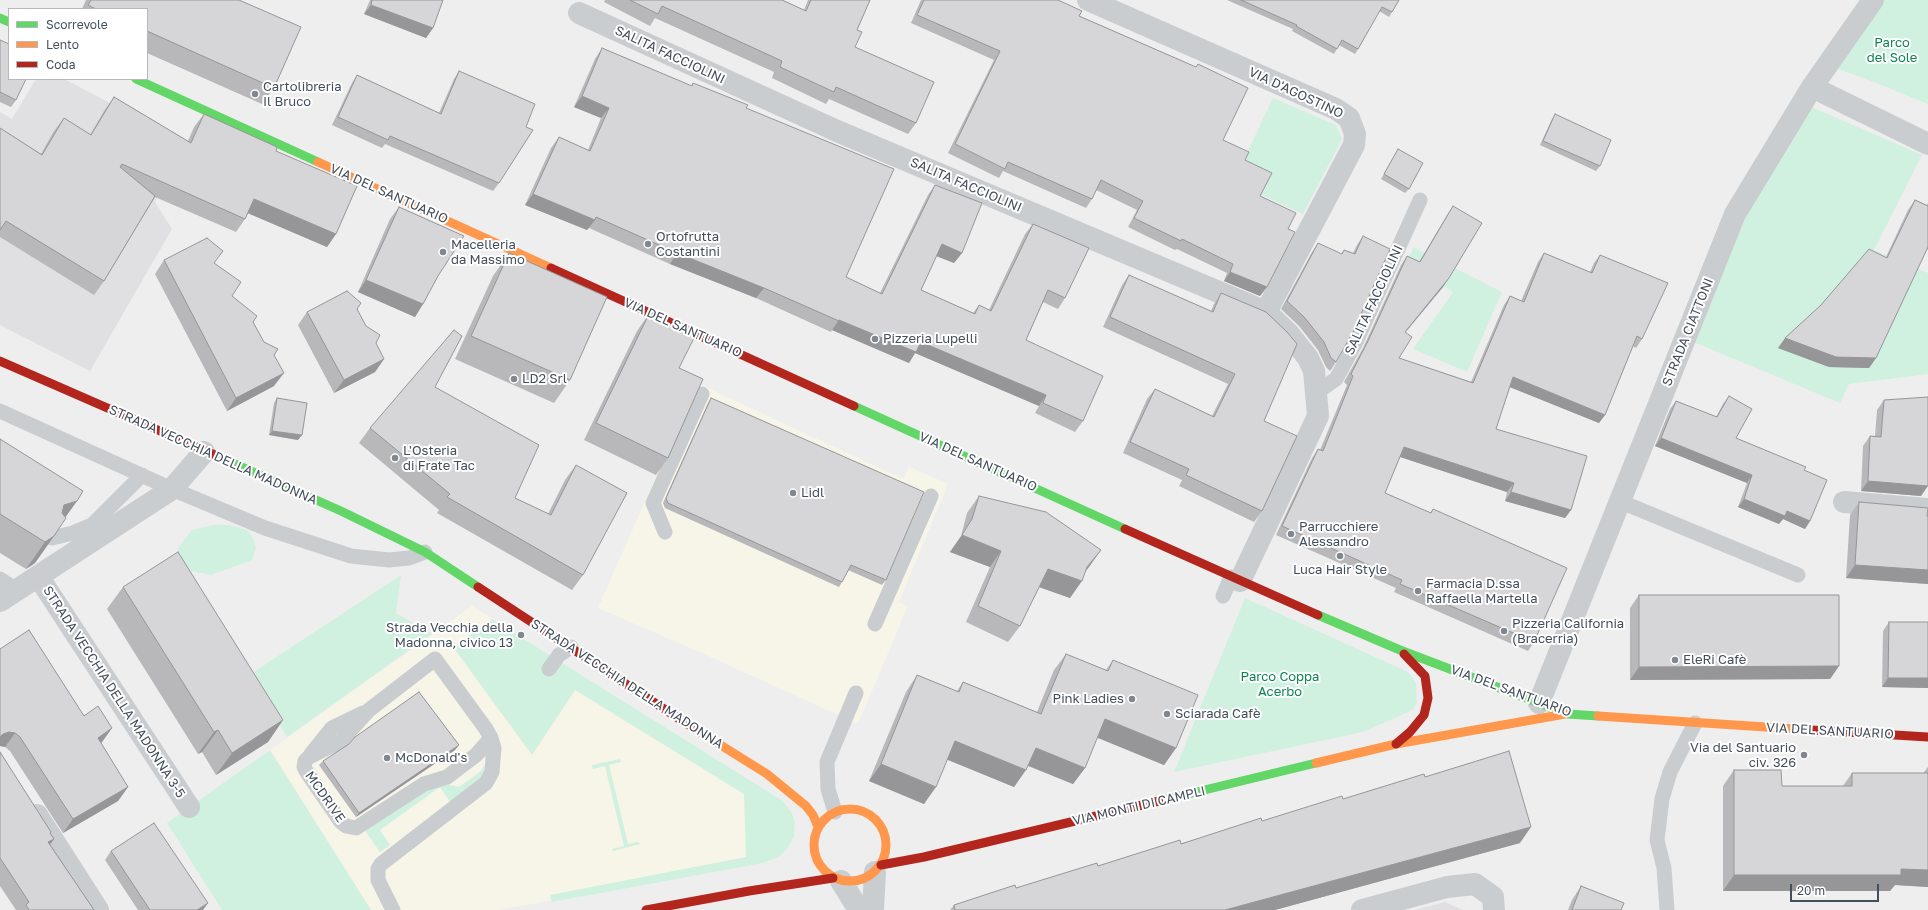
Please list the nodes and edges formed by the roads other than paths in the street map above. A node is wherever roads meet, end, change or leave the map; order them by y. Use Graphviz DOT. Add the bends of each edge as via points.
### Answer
graph roads {
  1 [pos="1873,0"];
  2 [pos="1099,2"];
  3 [pos="579,13"];
  4 [pos="138,80"];
  5 [pos="1812,87"];
  6 [pos="1928,144"];
  7 [pos="1420,200"];
  8 [pos="1266,312"];
  9 [pos="0,361"];
  10 [pos="1317,392"];
  11 [pos="702,394"];
  12 [pos="0,411"];
  13 [pos="204,452"];
  14 [pos="142,476"];
  15 [pos="172,489"];
  16 [pos="931,496"];
  17 [pos="1619,501"];
  18 [pos="1844,502"];
  19 [pos="1928,509"];
  20 [pos="665,532"];
  21 [pos="52,538"];
  22 [pos="425,552"];
  23 [pos="1798,575"];
  24 [pos="38,576"];
  25 [pos="1236,579"];
  26 [pos="6,590"];
  27 [pos="1223,596"];
  28 [pos="875,624"];
  29 [pos="571,647"];
  30 [pos="1400,650"];
  31 [pos="549,669"];
  32 [pos="856,693"];
  33 [pos="1552,703"];
  34 [pos="1518,722"];
  35 [pos="1695,723"];
  36 [pos="1928,737"];
  37 [pos="491,738"];
  38 [pos="1396,744"];
  39 [pos="26,798"];
  40 [pos="189,808"];
  41 [pos="835,812"];
  42 [pos="818,827"];
  43 [pos="878,868"];
  44 [pos="791,875"];
  45 [pos="837,880"];
  46 [pos="749,891"];
  47 [pos="98,910"];
  48 [pos="393,910"];
  49 [pos="646,910"];
  50 [pos="859,910"];
  51 [pos="873,910"];
  52 [pos="1362,910"];
  53 [pos="1494,910"];
  54 [pos="1667,910"];
  1 -- 5 [label="street, STRADA CIATTONI"];
  2 -- 8 [label="street, VIA D'AGOSTINO" via="1336,109 1349,118 1355,134 1354,144"];
  3 -- 8 [label="street, SALITA FACCIOLINI" via="837,131"];
  4 -- 25 [label="street, VIA DEL SANTUARIO"];
  5 -- 6 [label="street"];
  5 -- 17 [label="street, STRADA CIATTONI" via="1735,214"];
  7 -- 10 [label="lane, SALITA FACCIOLINI" via="1355,344 1336,379"];
  8 -- 10 [label="street, SALITA FACCIOLINI" via="1289,334 1308,358 1314,371"];
  9 -- 13 [label="street, STRADA VECCHIA DELLA MADONNA"];
  10 -- 25 [label="street, SALITA FACCIOLINI" via="1318,416"];
  11 -- 20 [label="lane" via="653,503"];
  12 -- 14 [label="lane"];
  13 -- 15 [label="street"];
  13 -- 22 [label="street, STRADA VECCHIA DELLA MADONNA" via="341,511"];
  14 -- 15 [label="lane"];
  14 -- 21 [label="lane" via="92,525 73,534"];
  15 -- 22 [label="lane" via="265,528 351,556 389,560 409,558"];
  15 -- 24 [label="street"];
  16 -- 28 [label="lane"];
  17 -- 23 [label="lane"];
  17 -- 33 [label="street, STRADA CIATTONI"];
  18 -- 19 [label="street"];
  22 -- 29 [label="street, STRADA VECCHIA DELLA MADONNA"];
  24 -- 26 [label="street"];
  24 -- 40 [label="street, STRADA VECCHIA DELLA MADONNA 3-5"];
  25 -- 27 [label="lane"];
  25 -- 30 [label="street, VIA DEL SANTUARIO"];
  29 -- 31 [label="lane" via="559,655"];
  29 -- 42 [label="street, STRADA VECCHIA DELLA MADONNA" via="780,783 806,806"];
  30 -- 33 [label="street, VIA DEL SANTUARIO"];
  30 -- 38 [label="street" via="1425,676 1428,698 1424,715"];
  32 -- 41 [label="lane" via="827,762 828,789"];
  33 -- 34 [label="street, VIA MONTI DI CAMPLI"];
  33 -- 34 [label="street, VIA MONTI DI CAMPLI" via="1533,711"];
  33 -- 35 [label="street, VIA DEL SANTUARIO"];
  34 -- 38 [label="street, VIA MONTI DI CAMPLI"];
  35 -- 36 [label="street, VIA DEL SANTUARIO"];
  35 -- 54 [label="lane" via="1670,772 1662,799 1657,840 1664,868"];
  37 -- 37 [label="lane, MCDRIVE" via="436,659 369,710 341,741 308,757 304,764 306,771 343,824 356,828 424,784 447,777 476,755"];
  37 -- 48 [label="lane" via="494,748 493,765 486,783 381,864 378,869 378,880"];
  38 -- 43 [label="street, VIA MONTI DI CAMPLI"];
  39 -- 47 [label="street"];
  41 -- 42 [label="street"];
  41 -- 43 [label="street" via="858,809 877,821 884,831 886,842 886,854"];
  42 -- 45 [label="street" via="814,836 812,858"];
  43 -- 45 [label="street" via="860,880"];
  43 -- 51 [label="street"];
  44 -- 46 [label="street"];
  45 -- 46 [label="street"];
  45 -- 50 [label="street"];
  46 -- 49 [label="street"];
  52 -- 53 [label="street" via="1448,887 1475,884 1493,897"];
}
